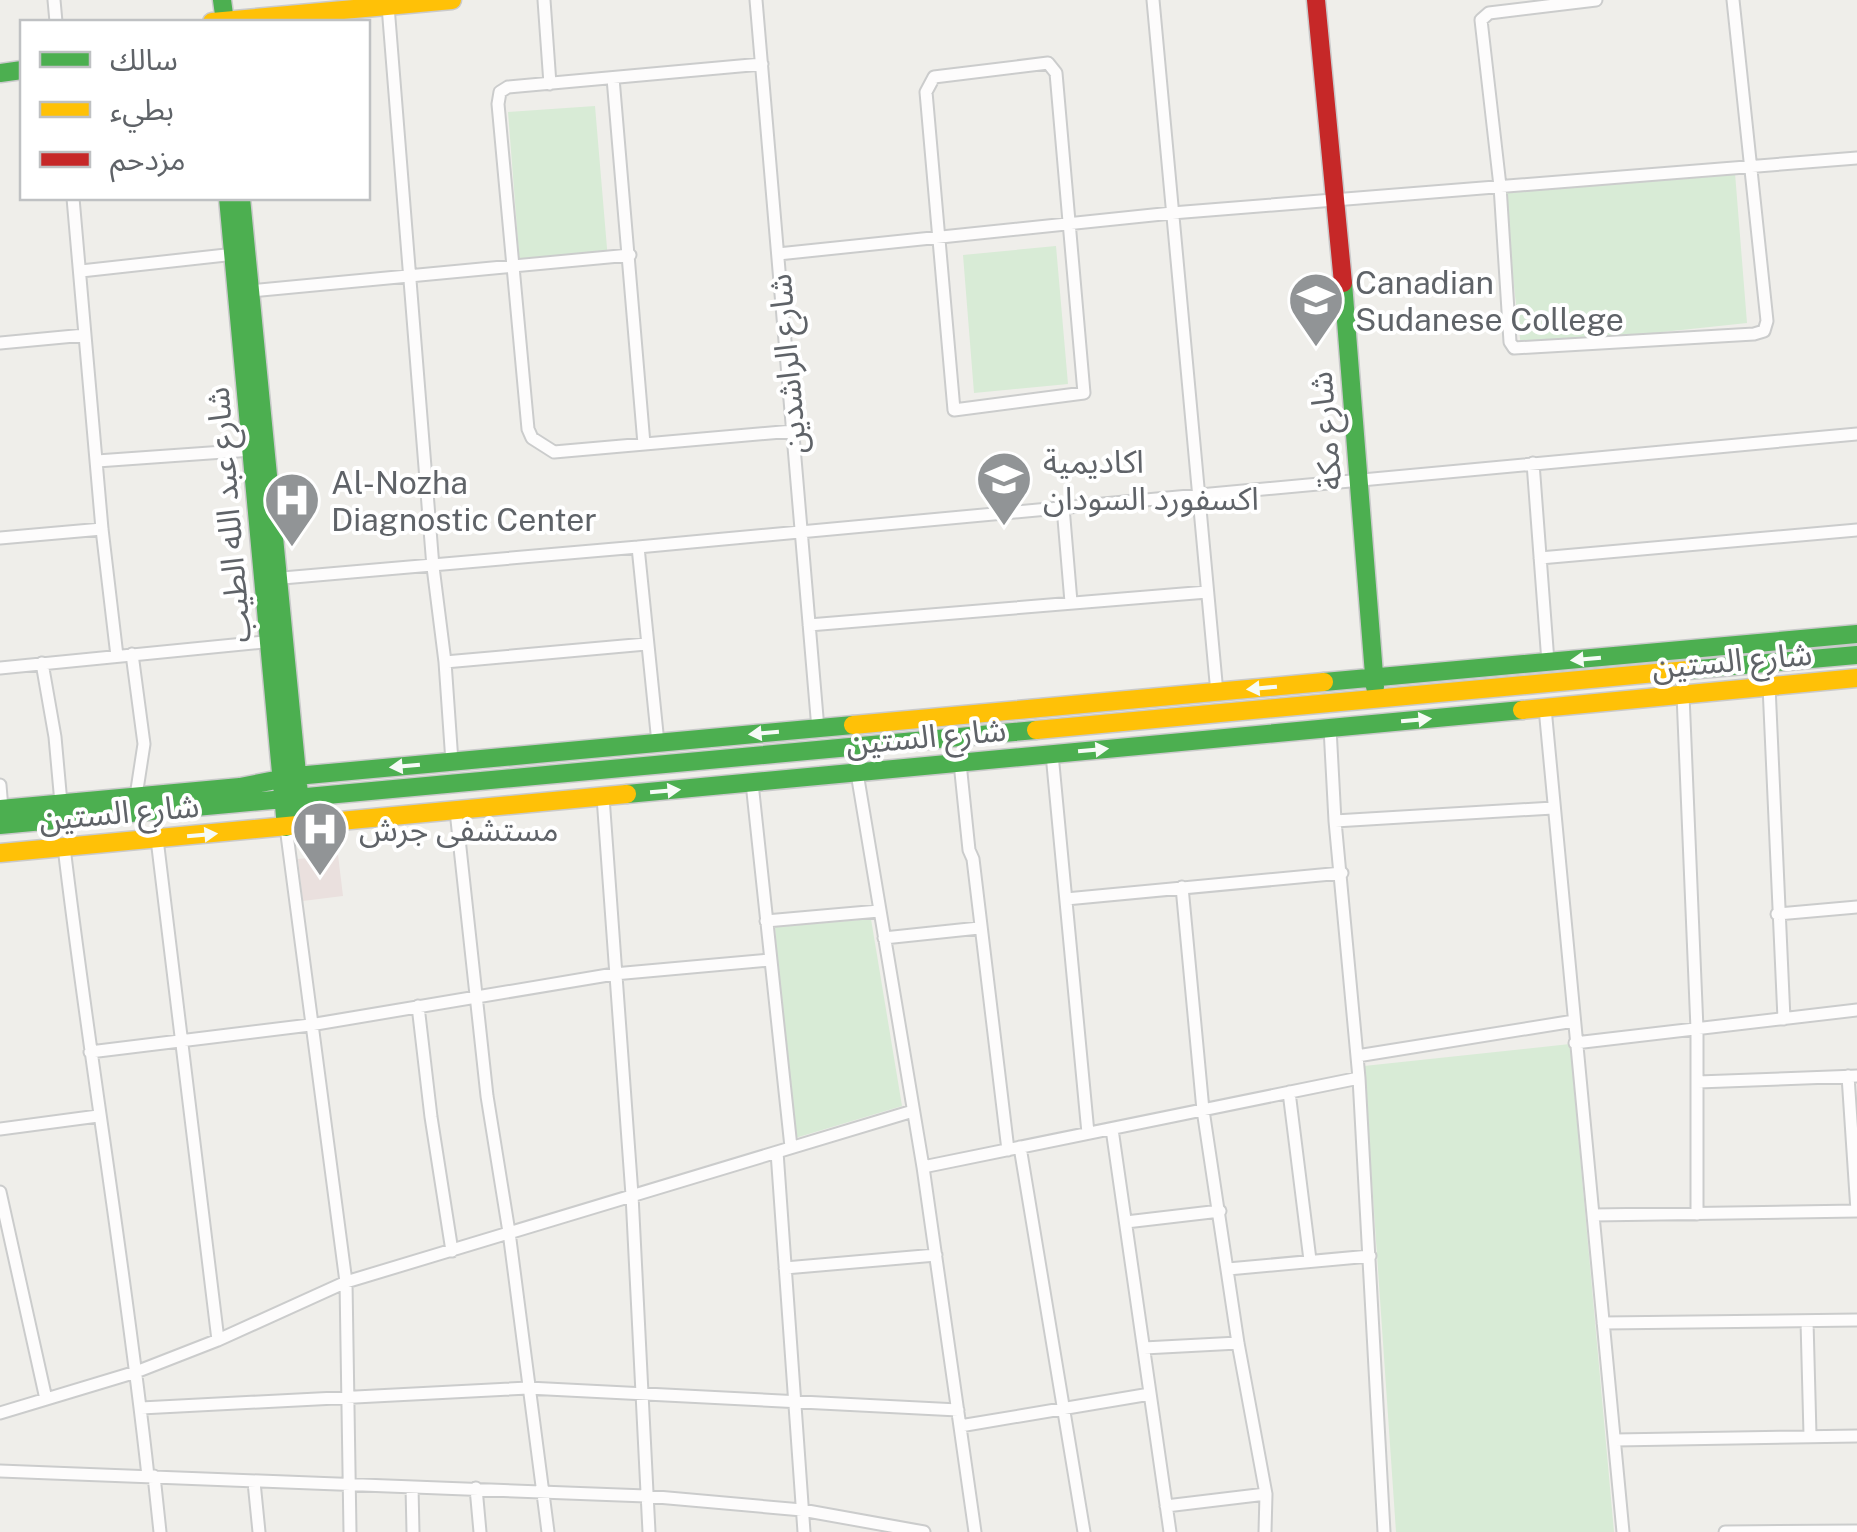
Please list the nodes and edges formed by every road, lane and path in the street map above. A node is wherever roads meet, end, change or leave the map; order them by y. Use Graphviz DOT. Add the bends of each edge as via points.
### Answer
graph roads {
  1 [pos="452,0"];
  2 [pos="544,0"];
  3 [pos="756,0"];
  4 [pos="1153,0"];
  5 [pos="1316,0"];
  6 [pos="1596,0"];
  7 [pos="1733,0"];
  8 [pos="388,6"];
  9 [pos="239,20"];
  10 [pos="762,64"];
  11 [pos="613,78"];
  12 [pos="550,84"];
  13 [pos="1857,158"];
  14 [pos="1750,165"];
  15 [pos="1500,186"];
  16 [pos="1336,199"];
  17 [pos="73,200"];
  18 [pos="228,200"];
  19 [pos="241,200"];
  20 [pos="1172,213"];
  21 [pos="1067,224"];
  22 [pos="938,238"];
  23 [pos="240,254"];
  24 [pos="778,254"];
  25 [pos="630,255"];
  26 [pos="513,266"];
  27 [pos="80,271"];
  28 [pos="412,276"];
  29 [pos="250,291"];
  30 [pos="85,335"];
  31 [pos="0,343"];
  32 [pos="793,430"];
  33 [pos="1857,434"];
  34 [pos="644,444"];
  35 [pos="252,450"];
  36 [pos="96,461"];
  37 [pos="1533,463"];
  38 [pos="1360,481"];
  39 [pos="1198,495"];
  40 [pos="1063,507"];
  41 [pos="102,529"];
  42 [pos="801,530"];
  43 [pos="1857,530"];
  44 [pos="0,538"];
  45 [pos="638,546"];
  46 [pos="1540,558"];
  47 [pos="432,567"];
  48 [pos="271,579"];
  49 [pos="1207,592"];
  50 [pos="1071,602"];
  51 [pos="809,625"];
  52 [pos="1857,634"];
  53 [pos="277,641"];
  54 [pos="646,644"];
  55 [pos="132,654"];
  56 [pos="1857,654"];
  57 [pos="117,656"];
  58 [pos="446,662"];
  59 [pos="1548,662"];
  60 [pos="42,663"];
  61 [pos="1722,667"];
  62 [pos="0,668"];
  63 [pos="1682,670"];
  64 [pos="1374,678"];
  65 [pos="1857,678"];
  66 [pos="1769,686"];
  67 [pos="1724,691"];
  68 [pos="1217,692"];
  69 [pos="1684,694"];
  70 [pos="1376,698"];
  71 [pos="1063,706"];
  72 [pos="1545,708"];
  73 [pos="1379,723"];
  74 [pos="1065,727"];
  75 [pos="818,728"];
  76 [pos="1330,728"];
  77 [pos="658,743"];
  78 [pos="815,750"];
  79 [pos="536,754"];
  80 [pos="1052,754"];
  81 [pos="452,762"];
  82 [pos="960,763"];
  83 [pos="857,773"];
  84 [pos="540,776"];
  85 [pos="818,776"];
  86 [pos="288,777"];
  87 [pos="752,783"];
  88 [pos="0,785"];
  89 [pos="136,796"];
  90 [pos="603,797"];
  91 [pos="291,798"];
  92 [pos="61,803"];
  93 [pos="1553,808"];
  94 [pos="456,811"];
  95 [pos="1,814"];
  96 [pos="1335,820"];
  97 [pos="294,826"];
  98 [pos="158,839"];
  99 [pos="64,847"];
  100 [pos="0,853"];
  101 [pos="1342,873"];
  102 [pos="1182,887"];
  103 [pos="1066,899"];
  104 [pos="1857,907"];
  105 [pos="879,912"];
  106 [pos="1777,914"];
  107 [pos="766,921"];
  108 [pos="979,928"];
  109 [pos="884,938"];
  110 [pos="770,960"];
  111 [pos="614,974"];
  112 [pos="477,996"];
  113 [pos="418,1006"];
  114 [pos="1857,1010"];
  115 [pos="1784,1019"];
  116 [pos="1574,1021"];
  117 [pos="310,1025"];
  118 [pos="1697,1029"];
  119 [pos="181,1042"];
  120 [pos="1575,1043"];
  121 [pos="90,1052"];
  122 [pos="1357,1056"];
  123 [pos="1852,1076"];
  124 [pos="1359,1078"];
  125 [pos="1698,1082"];
  126 [pos="1289,1092"];
  127 [pos="1203,1110"];
  128 [pos="913,1111"];
  129 [pos="98,1116"];
  130 [pos="1112,1128"];
  131 [pos="0,1129"];
  132 [pos="1088,1134"];
  133 [pos="791,1148"];
  134 [pos="1014,1148"];
  135 [pos="777,1152"];
  136 [pos="923,1167"];
  137 [pos="0,1192"];
  138 [pos="632,1195"];
  139 [pos="1220,1211"];
  140 [pos="1857,1211"];
  141 [pos="1697,1214"];
  142 [pos="1593,1215"];
  143 [pos="1126,1222"];
  144 [pos="509,1232"];
  145 [pos="452,1250"];
  146 [pos="936,1256"];
  147 [pos="1370,1256"];
  148 [pos="1310,1260"];
  149 [pos="785,1268"];
  150 [pos="1228,1269"];
  151 [pos="346,1282"];
  152 [pos="1857,1320"];
  153 [pos="1807,1321"];
  154 [pos="1602,1323"];
  155 [pos="218,1340"];
  156 [pos="1238,1343"];
  157 [pos="1144,1348"];
  158 [pos="136,1372"];
  159 [pos="528,1388"];
  160 [pos="642,1394"];
  161 [pos="1150,1394"];
  162 [pos="350,1398"];
  163 [pos="46,1399"];
  164 [pos="794,1403"];
  165 [pos="140,1408"];
  166 [pos="1063,1408"];
  167 [pos="958,1410"];
  168 [pos="0,1413"];
  169 [pos="960,1426"];
  170 [pos="1810,1435"];
  171 [pos="1857,1436"];
  172 [pos="1615,1440"];
  173 [pos="0,1471"];
  174 [pos="151,1476"];
  175 [pos="254,1482"];
  176 [pos="351,1486"];
  177 [pos="412,1487"];
  178 [pos="476,1488"];
  179 [pos="542,1490"];
  180 [pos="1266,1494"];
  181 [pos="646,1496"];
  182 [pos="1166,1506"];
  183 [pos="802,1510"];
  184 [pos="901,1529"];
  185 [pos="1808,1531"];
  186 [pos="1857,1531"];
  187 [pos="160,1532"];
  188 [pos="260,1532"];
  189 [pos="350,1532"];
  190 [pos="413,1532"];
  191 [pos="480,1532"];
  192 [pos="548,1532"];
  193 [pos="649,1532"];
  194 [pos="804,1532"];
  195 [pos="924,1532"];
  196 [pos="975,1532"];
  197 [pos="1084,1532"];
  198 [pos="1170,1532"];
  199 [pos="1265,1532"];
  200 [pos="1384,1532"];
  201 [pos="1623,1532"];
  202 [pos="1725,1532"];
  1 -- 8 [label="main road"];
  2 -- 12 [label="street"];
  3 -- 10 [label="street, شارع الراشدين"];
  4 -- 20 [label="street"];
  5 -- 16 [label="main road, شارع مكة"];
  6 -- 15 [label="street" via="1489,13 1481,20"];
  7 -- 14 [label="street"];
  8 -- 9 [label="main road"];
  8 -- 28 [label="street"];
  10 -- 11 [label="street"];
  10 -- 24 [label="street, شارع الراشدين"];
  11 -- 12 [label="street"];
  11 -- 25 [label="street"];
  12 -- 26 [label="street" via="500,92"];
  13 -- 14 [label="street"];
  14 -- 15 [label="street"];
  14 -- 15 [label="street" via="1766,321 1754,334 1514,348"];
  15 -- 16 [label="street"];
  16 -- 20 [label="street"];
  16 -- 38 [label="main road, شارع مكة"];
  17 -- 27 [label="street"];
  18 -- 23 [label="main road, شارع عبد الله الطيب"];
  19 -- 23 [label="main road, شارع عبد الله الطيب"];
  20 -- 21 [label="street"];
  20 -- 39 [label="street"];
  21 -- 22 [label="street"];
  21 -- 22 [label="street" via="1056,72 1038,64 928,84"];
  21 -- 22 [label="street" via="1084,393 954,410"];
  22 -- 24 [label="street"];
  23 -- 27 [label="street"];
  23 -- 29 [label="main road, شارع عبد الله الطيب"];
  23 -- 35 [label="main road, شارع عبد الله الطيب"];
  24 -- 32 [label="street, شارع الراشدين"];
  25 -- 26 [label="street"];
  25 -- 34 [label="street"];
  26 -- 28 [label="street"];
  26 -- 34 [label="street" via="532,438 554,452"];
  27 -- 30 [label="street"];
  28 -- 29 [label="street"];
  28 -- 47 [label="street"];
  29 -- 48 [label="main road, شارع عبد الله الطيب"];
  30 -- 31 [label="street"];
  30 -- 36 [label="street"];
  32 -- 34 [label="street"];
  32 -- 42 [label="street, شارع الراشدين"];
  33 -- 37 [label="street"];
  35 -- 36 [label="street"];
  35 -- 48 [label="main road, شارع عبد الله الطيب"];
  36 -- 41 [label="street"];
  37 -- 38 [label="street"];
  37 -- 46 [label="street"];
  38 -- 39 [label="street"];
  38 -- 64 [label="main road, شارع مكة"];
  39 -- 40 [label="street"];
  39 -- 49 [label="street"];
  40 -- 42 [label="street"];
  40 -- 50 [label="street"];
  41 -- 44 [label="street"];
  41 -- 57 [label="street"];
  42 -- 45 [label="street"];
  42 -- 51 [label="street, شارع الراشدين"];
  43 -- 46 [label="street"];
  45 -- 47 [label="street"];
  45 -- 54 [label="street"];
  46 -- 59 [label="street"];
  47 -- 48 [label="street"];
  47 -- 58 [label="street"];
  48 -- 53 [label="main road, شارع عبد الله الطيب"];
  49 -- 50 [label="street"];
  49 -- 68 [label="street"];
  50 -- 51 [label="street"];
  51 -- 75 [label="street, شارع الراشدين"];
  52 -- 59 [label="main road, one-way"];
  53 -- 55 [label="street"];
  53 -- 86 [label="main road, شارع عبد الله الطيب"];
  54 -- 58 [label="street"];
  54 -- 77 [label="street"];
  55 -- 57 [label="street"];
  55 -- 89 [label="street" via="144,744"];
  56 -- 61 [label="main road, شارع الستين"];
  57 -- 60 [label="street"];
  58 -- 81 [label="street"];
  59 -- 64 [label="main road"];
  60 -- 62 [label="street"];
  60 -- 92 [label="street"];
  61 -- 63 [label="main road, شارع الستين"];
  61 -- 67 [label="main road"];
  63 -- 69 [label="street"];
  63 -- 70 [label="main road, شارع الستين"];
  64 -- 68 [label="main road, one-way"];
  64 -- 70 [label="main road, شارع مكة"];
  65 -- 66 [label="main road, شارع الستين"];
  66 -- 67 [label="main road, شارع الستين"];
  66 -- 106 [label="street"];
  67 -- 69 [label="main road, شارع الستين"];
  68 -- 71 [label="main road"];
  69 -- 72 [label="main road, شارع الستين"];
  69 -- 118 [label="street"];
  70 -- 73 [label="main road, شارع مكة"];
  70 -- 74 [label="main road, شارع الستين"];
  71 -- 74 [label="main road"];
  71 -- 75 [label="main road"];
  73 -- 72 [label="main road, شارع الستين, one-way"];
  72 -- 93 [label="street"];
  73 -- 76 [label="main road, شارع الستين"];
  74 -- 78 [label="main road, شارع الستين"];
  75 -- 77 [label="main road, one-way"];
  80 -- 76 [label="main road, شارع الستين, one-way"];
  76 -- 96 [label="street"];
  77 -- 79 [label="main road"];
  78 -- 84 [label="main road, شارع الستين"];
  78 -- 85 [label="main road"];
  79 -- 81 [label="main road"];
  79 -- 84 [label="main road"];
  80 -- 82 [label="main road, شارع الستين"];
  80 -- 103 [label="street"];
  81 -- 86 [label="main road, one-way"];
  82 -- 83 [label="main road, شارع الستين"];
  82 -- 108 [label="street"];
  83 -- 85 [label="main road, شارع الستين"];
  83 -- 105 [label="street"];
  84 -- 91 [label="main road, شارع الستين"];
  85 -- 87 [label="main road, شارع الستين"];
  86 -- 89 [label="main road"];
  86 -- 91 [label="main road, شارع عبد الله الطيب"];
  90 -- 87 [label="main road, شارع الستين, one-way"];
  87 -- 107 [label="street"];
  88 -- 95 [label="street"];
  89 -- 92 [label="main road"];
  90 -- 94 [label="main road, شارع الستين"];
  90 -- 111 [label="street"];
  91 -- 95 [label="main road, شارع الستين"];
  91 -- 97 [label="main road, شارع عبد الله الطيب"];
  92 -- 95 [label="main road"];
  93 -- 96 [label="street"];
  93 -- 116 [label="street"];
  94 -- 97 [label="main road, شارع الستين"];
  94 -- 112 [label="street"];
  96 -- 101 [label="street"];
  98 -- 97 [label="main road, شارع الستين, one-way"];
  97 -- 117 [label="street"];
  98 -- 99 [label="main road, شارع الستين"];
  98 -- 119 [label="street"];
  99 -- 100 [label="main road, شارع الستين"];
  99 -- 121 [label="street"];
  101 -- 102 [label="street"];
  101 -- 122 [label="street"];
  102 -- 103 [label="street"];
  102 -- 127 [label="street"];
  103 -- 132 [label="street"];
  104 -- 106 [label="street"];
  105 -- 107 [label="street"];
  105 -- 109 [label="street"];
  106 -- 115 [label="street"];
  107 -- 110 [label="street"];
  108 -- 109 [label="street"];
  108 -- 134 [label="street"];
  109 -- 128 [label="street"];
  110 -- 111 [label="street"];
  110 -- 133 [label="street"];
  111 -- 112 [label="street"];
  111 -- 138 [label="street"];
  112 -- 113 [label="street"];
  112 -- 144 [label="street"];
  113 -- 117 [label="street"];
  113 -- 145 [label="street"];
  114 -- 115 [label="street"];
  115 -- 118 [label="street"];
  116 -- 120 [label="street"];
  116 -- 122 [label="street"];
  117 -- 119 [label="street"];
  117 -- 151 [label="street"];
  118 -- 120 [label="street"];
  118 -- 125 [label="street"];
  119 -- 121 [label="street"];
  119 -- 155 [label="street"];
  120 -- 142 [label="street"];
  121 -- 129 [label="street"];
  122 -- 124 [label="street"];
  123 -- 125 [label="street"];
  123 -- 140 [label="street"];
  124 -- 126 [label="street"];
  124 -- 147 [label="street"];
  125 -- 141 [label="street"];
  126 -- 127 [label="street"];
  126 -- 148 [label="street"];
  127 -- 130 [label="street"];
  127 -- 139 [label="street"];
  128 -- 133 [label="street"];
  128 -- 136 [label="street"];
  129 -- 131 [label="street"];
  129 -- 158 [label="street"];
  130 -- 132 [label="street"];
  130 -- 143 [label="street"];
  132 -- 134 [label="street"];
  133 -- 135 [label="street"];
  134 -- 136 [label="street"];
  134 -- 166 [label="street"];
  135 -- 138 [label="street"];
  135 -- 149 [label="street"];
  136 -- 146 [label="street"];
  137 -- 163 [label="street"];
  138 -- 144 [label="street"];
  138 -- 160 [label="street"];
  139 -- 143 [label="street"];
  139 -- 150 [label="street"];
  140 -- 141 [label="street"];
  141 -- 142 [label="street"];
  142 -- 154 [label="street"];
  143 -- 157 [label="street"];
  144 -- 145 [label="street"];
  144 -- 159 [label="street"];
  145 -- 151 [label="street"];
  146 -- 149 [label="street"];
  146 -- 167 [label="street"];
  147 -- 148 [label="street"];
  147 -- 200 [label="street"];
  148 -- 150 [label="street"];
  149 -- 164 [label="street"];
  150 -- 156 [label="street"];
  151 -- 155 [label="street"];
  151 -- 162 [label="street"];
  152 -- 153 [label="street"];
  153 -- 154 [label="street"];
  153 -- 170 [label="street"];
  154 -- 172 [label="street"];
  155 -- 158 [label="street"];
  156 -- 157 [label="street"];
  156 -- 180 [label="street"];
  157 -- 161 [label="street"];
  158 -- 163 [label="street"];
  158 -- 165 [label="street"];
  159 -- 160 [label="street"];
  159 -- 162 [label="street"];
  159 -- 179 [label="street"];
  160 -- 164 [label="street"];
  160 -- 181 [label="street"];
  161 -- 166 [label="street"];
  161 -- 182 [label="street"];
  162 -- 165 [label="street"];
  162 -- 176 [label="street"];
  163 -- 168 [label="street"];
  164 -- 167 [label="street"];
  164 -- 183 [label="street"];
  165 -- 174 [label="street"];
  166 -- 169 [label="street"];
  166 -- 197 [label="street"];
  167 -- 169 [label="street"];
  169 -- 196 [label="street"];
  170 -- 171 [label="street"];
  170 -- 172 [label="street"];
  172 -- 201 [label="street"];
  173 -- 174 [label="street"];
  174 -- 175 [label="street"];
  174 -- 187 [label="street"];
  175 -- 176 [label="street"];
  175 -- 188 [label="street"];
  176 -- 177 [label="street"];
  176 -- 189 [label="street"];
  177 -- 178 [label="street"];
  177 -- 190 [label="street"];
  178 -- 179 [label="street"];
  178 -- 191 [label="street"];
  179 -- 181 [label="street"];
  179 -- 192 [label="street"];
  180 -- 182 [label="street"];
  180 -- 199 [label="street"];
  181 -- 183 [label="street"];
  181 -- 193 [label="street"];
  182 -- 198 [label="street"];
  183 -- 184 [label="street"];
  183 -- 194 [label="street"];
  184 -- 195 [label="street"];
  185 -- 186 [label="street"];
  185 -- 202 [label="street"];
}
